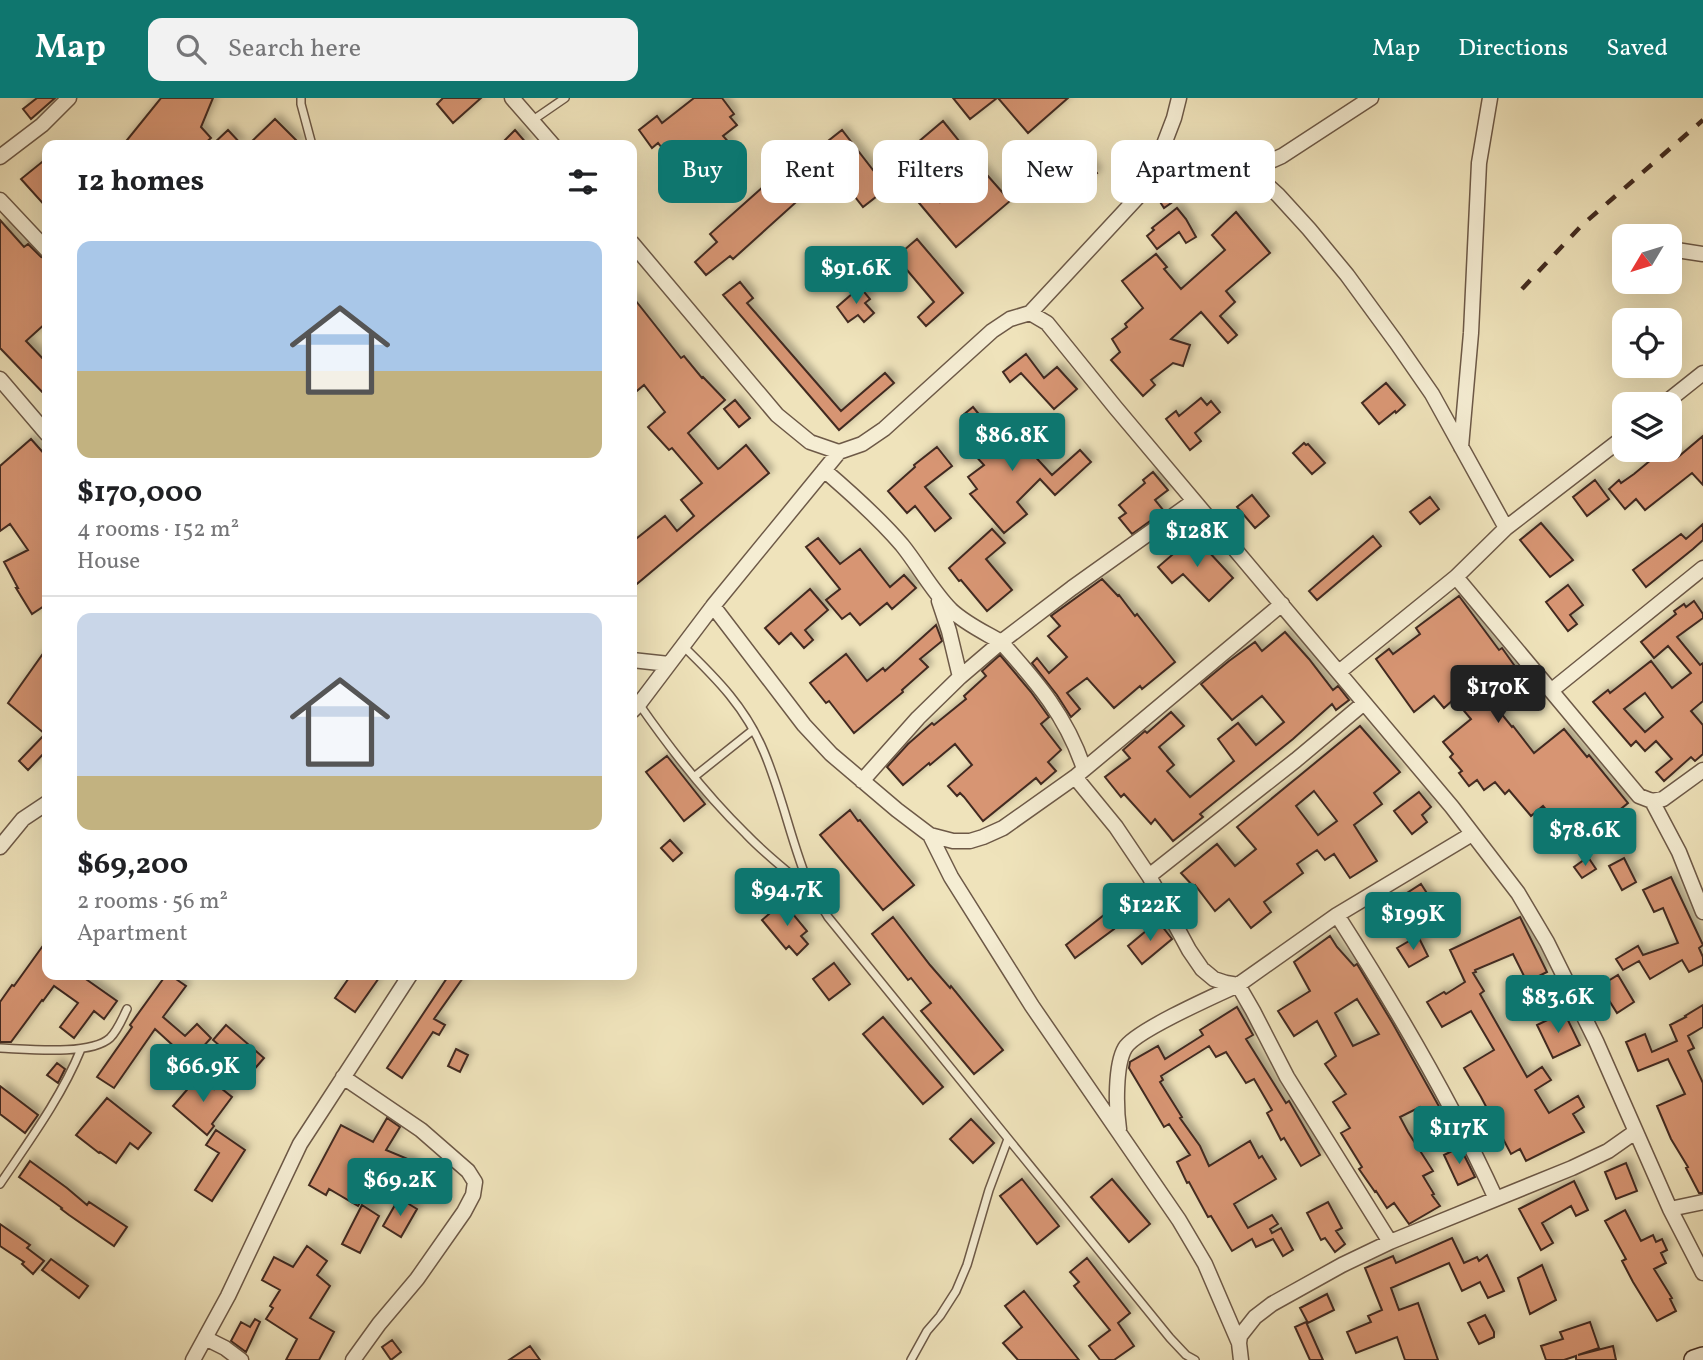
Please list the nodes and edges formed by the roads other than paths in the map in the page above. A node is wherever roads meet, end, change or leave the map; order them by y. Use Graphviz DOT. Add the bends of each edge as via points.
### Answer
graph roads {
  1 [pos="69,98"];
  2 [pos="302,98"];
  3 [pos="512,98"];
  4 [pos="565,98"];
  5 [pos="1179,98"];
  6 [pos="1371,98"];
  7 [pos="1490,98"];
  8 [pos="533,120"];
  9 [pos="311,140"];
  10 [pos="549,140"];
  11 [pos="1166,140"];
  12 [pos="0,157"];
  13 [pos="1275,159"];
  14 [pos="1275,192"];
  15 [pos="0,200"];
  16 [pos="1132,203"];
  17 [pos="42,245"];
  18 [pos="637,249"];
  19 [pos="1682,251"];
  20 [pos="1703,254"];
  21 [pos="1030,313"];
  22 [pos="1703,373"];
  23 [pos="0,379"];
  24 [pos="1679,392"];
  25 [pos="42,428"];
  26 [pos="1612,446"];
  27 [pos="1461,448"];
  28 [pos="839,452"];
  29 [pos="824,470"];
  30 [pos="1194,501"];
  31 [pos="1506,528"];
  32 [pos="1703,568"];
  33 [pos="1457,577"];
  34 [pos="937,594"];
  35 [pos="1282,604"];
  36 [pos="713,606"];
  37 [pos="1001,642"];
  38 [pos="683,646"];
  39 [pos="637,661"];
  40 [pos="669,664"];
  41 [pos="1339,673"];
  42 [pos="960,677"];
  43 [pos="1552,690"];
  44 [pos="1364,703"];
  45 [pos="637,707"];
  46 [pos="637,709"];
  47 [pos="753,730"];
  48 [pos="1703,770"];
  49 [pos="1079,773"];
  50 [pos="694,777"];
  51 [pos="862,781"];
  52 [pos="1652,801"];
  53 [pos="42,806"];
  54 [pos="1472,834"];
  55 [pos="930,835"];
  56 [pos="0,847"];
  57 [pos="1149,876"];
  58 [pos="812,892"];
  59 [pos="1703,912"];
  60 [pos="1337,915"];
  61 [pos="407,980"];
  62 [pos="1238,985"];
  63 [pos="127,1009"];
  64 [pos="0,1048"];
  65 [pos="80,1049"];
  66 [pos="343,1077"];
  67 [pos="1635,1132"];
  68 [pos="1120,1133"];
  69 [pos="1008,1139"];
  70 [pos="0,1184"];
  71 [pos="1496,1199"];
  72 [pos="1703,1202"];
  73 [pos="1670,1209"];
  74 [pos="1390,1242"];
  75 [pos="1703,1273"];
  76 [pos="205,1338"];
  77 [pos="1239,1343"];
  78 [pos="1703,1357"];
  79 [pos="193,1360"];
  80 [pos="241,1360"];
  81 [pos="353,1360"];
  82 [pos="911,1360"];
  83 [pos="1195,1360"];
  84 [pos="1241,1360"];
  85 [pos="1694,1360"];
  1 -- 12 [label="street"];
  2 -- 9 [label="lane"];
  3 -- 8 [label="street"];
  4 -- 8 [label="lane"];
  5 -- 11 [label="street"];
  6 -- 13 [label="street"];
  7 -- 27 [label="street" via="1479,163"];
  8 -- 10 [label="street"];
  14 -- 27 [label="street" via="1348,275 1432,394"];
  15 -- 17 [label="street"];
  16 -- 21 [label="street"];
  18 -- 28 [label="street" via="776,415 810,442"];
  19 -- 20 [label="street"];
  21 -- 28 [label="street" via="992,331 884,429"];
  21 -- 30 [label="street" via="1047,323"];
  22 -- 24 [label="street"];
  23 -- 25 [label="street"];
  26 -- 31 [label="street"];
  27 -- 31 [label="street"];
  28 -- 29 [label="street"];
  29 -- 34 [label="street" via="888,529"];
  29 -- 36 [label="street"];
  30 -- 35 [label="street"];
  30 -- 37 [label="street"];
  31 -- 33 [label="street"];
  32 -- 43 [label="street"];
  33 -- 41 [label="street"];
  33 -- 43 [label="street"];
  34 -- 37 [label="street" via="974,628"];
  34 -- 42 [label="street"];
  35 -- 41 [label="street"];
  35 -- 49 [label="street"];
  36 -- 38 [label="street"];
  36 -- 51 [label="street" via="804,725"];
  37 -- 42 [label="street"];
  37 -- 49 [label="street" via="1061,717 1075,744"];
  38 -- 40 [label="street"];
  38 -- 47 [label="lane" via="734,698"];
  39 -- 40 [label="street"];
  40 -- 45 [label="street"];
  41 -- 44 [label="street"];
  42 -- 51 [label="street"];
  43 -- 52 [label="street" via="1629,786"];
  44 -- 54 [label="street"];
  44 -- 57 [label="street"];
  46 -- 50 [label="lane"];
  47 -- 50 [label="lane"];
  47 -- 58 [label="lane"];
  48 -- 52 [label="street" via="1673,793"];
  49 -- 55 [label="street" via="984,837 953,841"];
  49 -- 57 [label="street"];
  50 -- 58 [label="lane" via="744,833"];
  51 -- 55 [label="street"];
  52 -- 59 [label="street"];
  53 -- 56 [label="street" via="23,819"];
  54 -- 60 [label="street"];
  54 -- 67 [label="street" via="1518,893 1547,942"];
  55 -- 68 [label="street" via="990,940"];
  57 -- 62 [label="street" via="1202,969 1214,979"];
  58 -- 69 [label="lane" via="847,942"];
  60 -- 62 [label="street"];
  60 -- 71 [label="street" via="1426,1061"];
  61 -- 66 [label="street"];
  62 -- 68 [label="street" via="1125,1047 1118,1075"];
  62 -- 74 [label="street" via="1286,1077"];
  63 -- 65 [label="lane" via="108,1039"];
  64 -- 65 [label="lane"];
  65 -- 70 [label="lane" via="71,1074"];
  66 -- 76 [label="street" via="300,1144"];
  66 -- 81 [label="street" via="421,1130 468,1171 474,1182 464,1212"];
  67 -- 71 [label="street" via="1608,1151"];
  67 -- 73 [label="street"];
  68 -- 77 [label="street" via="1205,1264"];
  69 -- 82 [label="lane" via="956,1291"];
  69 -- 83 [label="lane" via="1170,1338"];
  71 -- 74 [label="street"];
  72 -- 73 [label="street"];
  73 -- 75 [label="street"];
  74 -- 77 [label="street" via="1272,1304 1251,1322"];
  76 -- 79 [label="street"];
  76 -- 80 [label="street"];
  77 -- 84 [label="street"];
  78 -- 85 [label="main road"];
}
